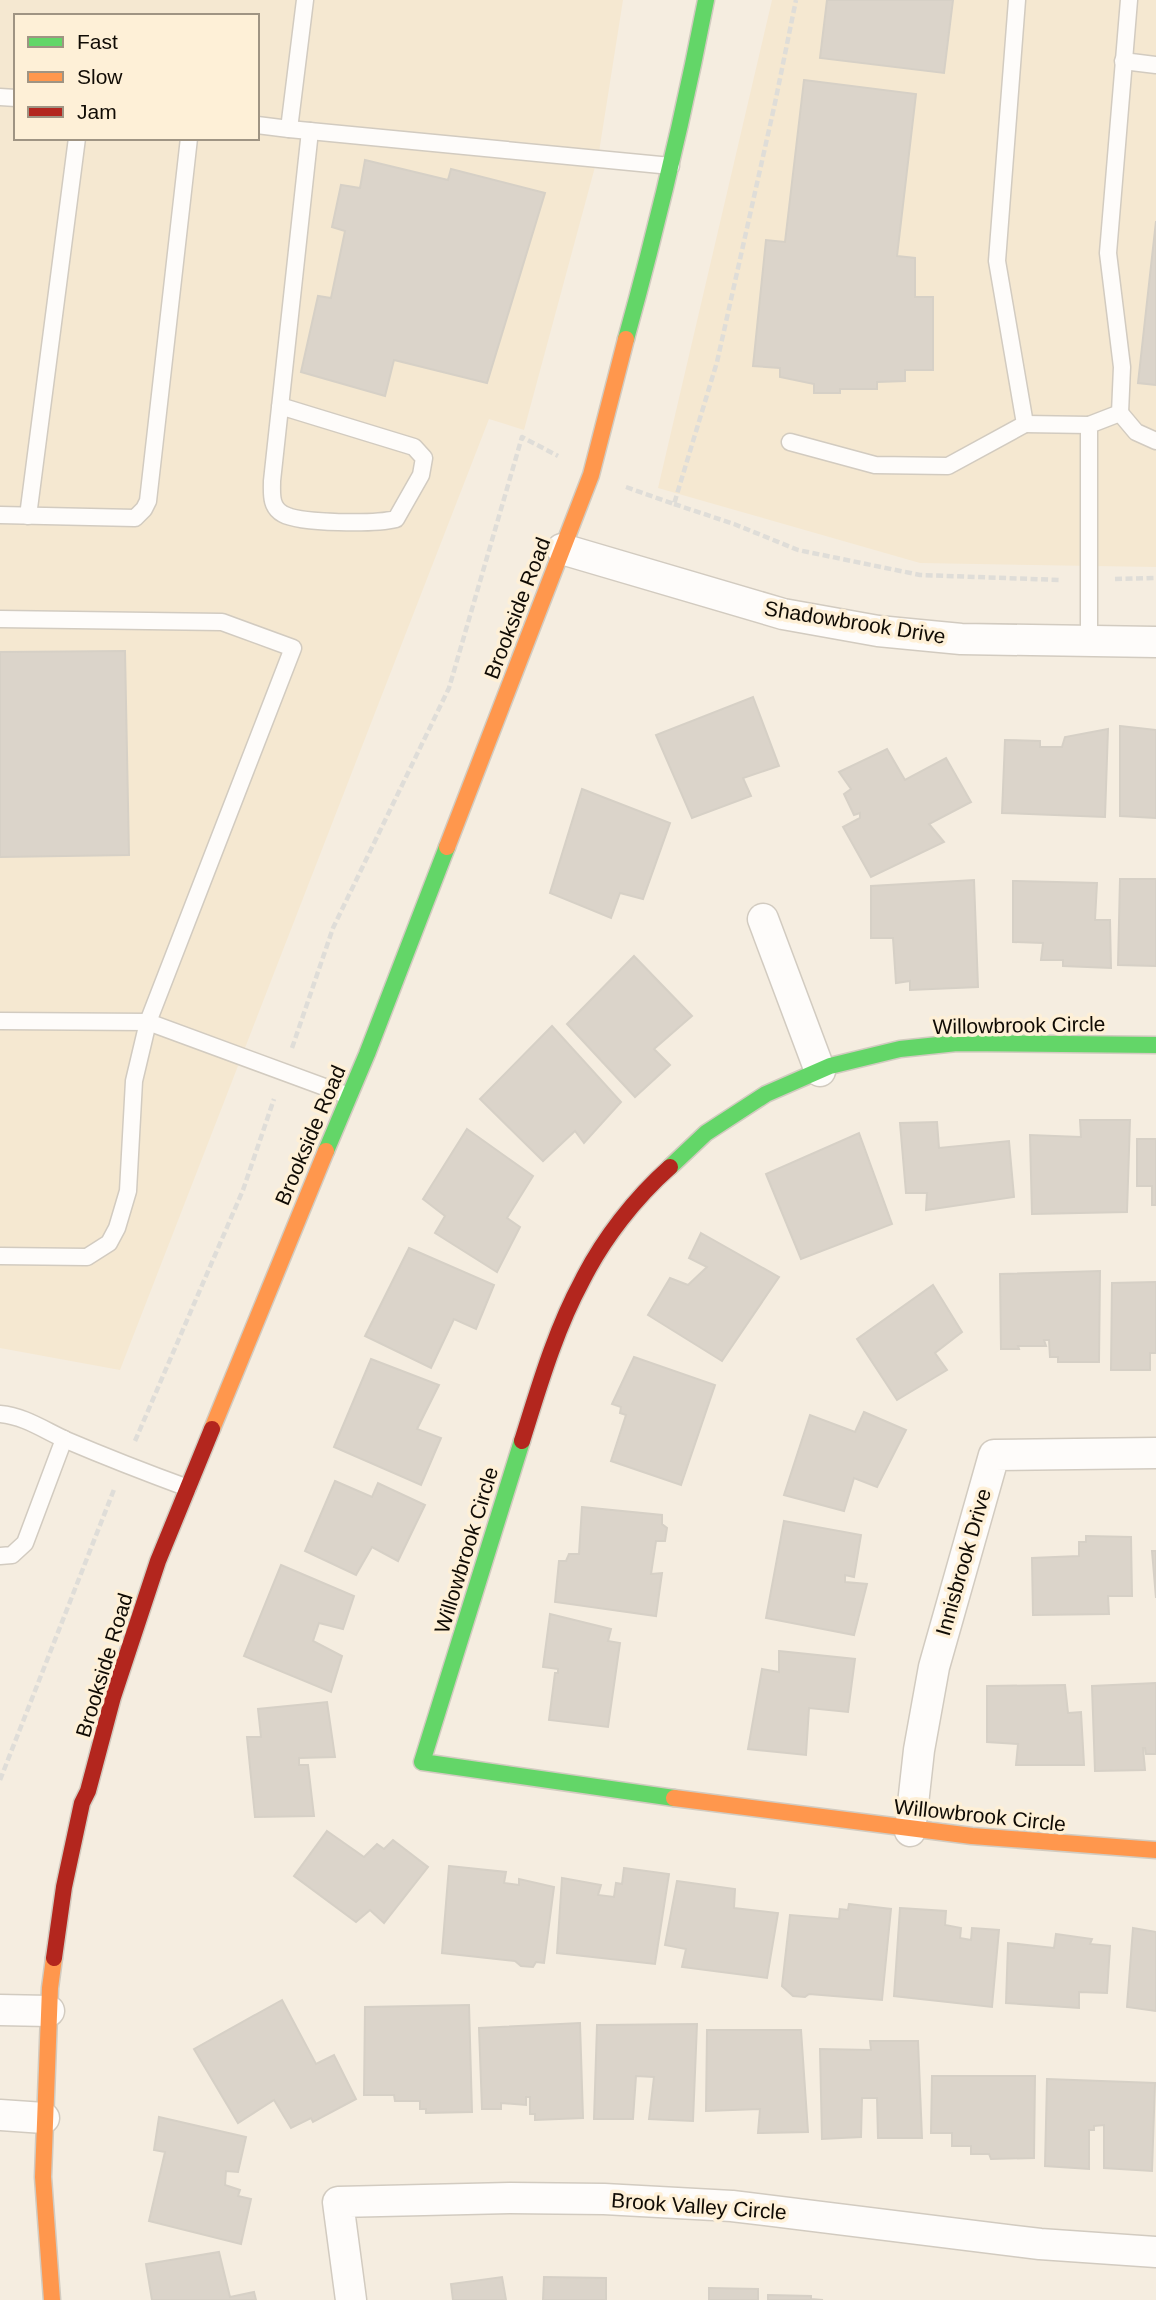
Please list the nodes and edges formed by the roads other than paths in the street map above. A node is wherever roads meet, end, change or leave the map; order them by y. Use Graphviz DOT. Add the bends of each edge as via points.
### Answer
graph roads {
  1 [pos="305,0"];
  2 [pos="706,0"];
  3 [pos="1017,0"];
  4 [pos="1129,0"];
  5 [pos="1123,61"];
  6 [pos="1156,65"];
  7 [pos="259,125"];
  8 [pos="289,129"];
  9 [pos="310,131"];
  10 [pos="77,140"];
  11 [pos="189,140"];
  12 [pos="671,166"];
  13 [pos="280,405"];
  14 [pos="1120,413"];
  15 [pos="1025,424"];
  16 [pos="1089,425"];
  17 [pos="1156,441"];
  18 [pos="790,442"];
  19 [pos="0,515"];
  20 [pos="27,516"];
  21 [pos="562,549"];
  22 [pos="0,619"];
  23 [pos="1089,641"];
  24 [pos="1156,642"];
  25 [pos="763,919"];
  26 [pos="0,1021"];
  27 [pos="148,1022"];
  28 [pos="1156,1045"];
  29 [pos="820,1071"];
  30 [pos="349,1096"];
  31 [pos="0,1256"];
  32 [pos="0,1415"];
  33 [pos="64,1439"];
  34 [pos="1156,1452"];
  35 [pos="188,1488"];
  36 [pos="0,1556"];
  37 [pos="910,1830"];
  38 [pos="1156,1850"];
  39 [pos="0,2010"];
  40 [pos="49,2011"];
  41 [pos="0,2116"];
  42 [pos="44,2118"];
  43 [pos="1156,2252"];
  44 [pos="52,2300"];
  45 [pos="351,2300"];
  1 -- 8 [label="lane"];
  2 -- 12 [label="street, Brookside Road"];
  3 -- 15 [label="lane" via="997,261"];
  4 -- 5 [label="lane"];
  5 -- 6 [label="lane"];
  5 -- 14 [label="lane" via="1108,253 1122,367"];
  7 -- 8 [label="lane"];
  8 -- 9 [label="lane"];
  9 -- 12 [label="lane"];
  9 -- 13 [label="lane"];
  10 -- 20 [label="lane"];
  11 -- 20 [label="lane" via="148,501 135,519"];
  12 -- 21 [label="street, Brookside Road" via="591,475"];
  13 -- 13 [label="lane" via="272,502 282,514 333,521 396,519 421,475 424,458 414,447"];
  14 -- 16 [label="lane"];
  14 -- 17 [label="lane" via="1136,432"];
  15 -- 16 [label="lane"];
  15 -- 18 [label="lane" via="948,466 875,465"];
  16 -- 23 [label="lane"];
  19 -- 20 [label="lane"];
  21 -- 23 [label="street, Shadowbrook Drive" via="783,614 878,631 961,639"];
  21 -- 30 [label="street, Brookside Road"];
  22 -- 27 [label="lane" via="222,622 293,648"];
  23 -- 24 [label="street, Shadowbrook Drive"];
  25 -- 29 [label="street"];
  26 -- 27 [label="lane"];
  27 -- 30 [label="lane"];
  27 -- 31 [label="lane" via="135,1081 128,1191 109,1243 88,1257"];
  28 -- 29 [label="street, Willowbrook Circle" via="957,1043 900,1049"];
  29 -- 37 [label="street, Willowbrook Circle" via="766,1094 706,1133 650,1185 582,1280 549,1356 422,1762"];
  30 -- 35 [label="street, Brookside Road"];
  32 -- 33 [label="lane" via="22,1419"];
  33 -- 35 [label="lane"];
  33 -- 36 [label="lane" via="26,1543 12,1555"];
  34 -- 37 [label="street, Innisbrook Drive" via="994,1455 934,1667"];
  35 -- 40 [label="street, Brookside Road" via="146,1598 82,1803 64,1887"];
  37 -- 38 [label="street, Willowbrook Circle"];
  39 -- 40 [label="street"];
  40 -- 42 [label="street, Brookside Road"];
  41 -- 42 [label="street"];
  42 -- 44 [label="street, Brookside Road" via="43,2177"];
  43 -- 45 [label="street, Brook Valley Circle" via="1040,2244 732,2206 591,2199 338,2202"];
}
